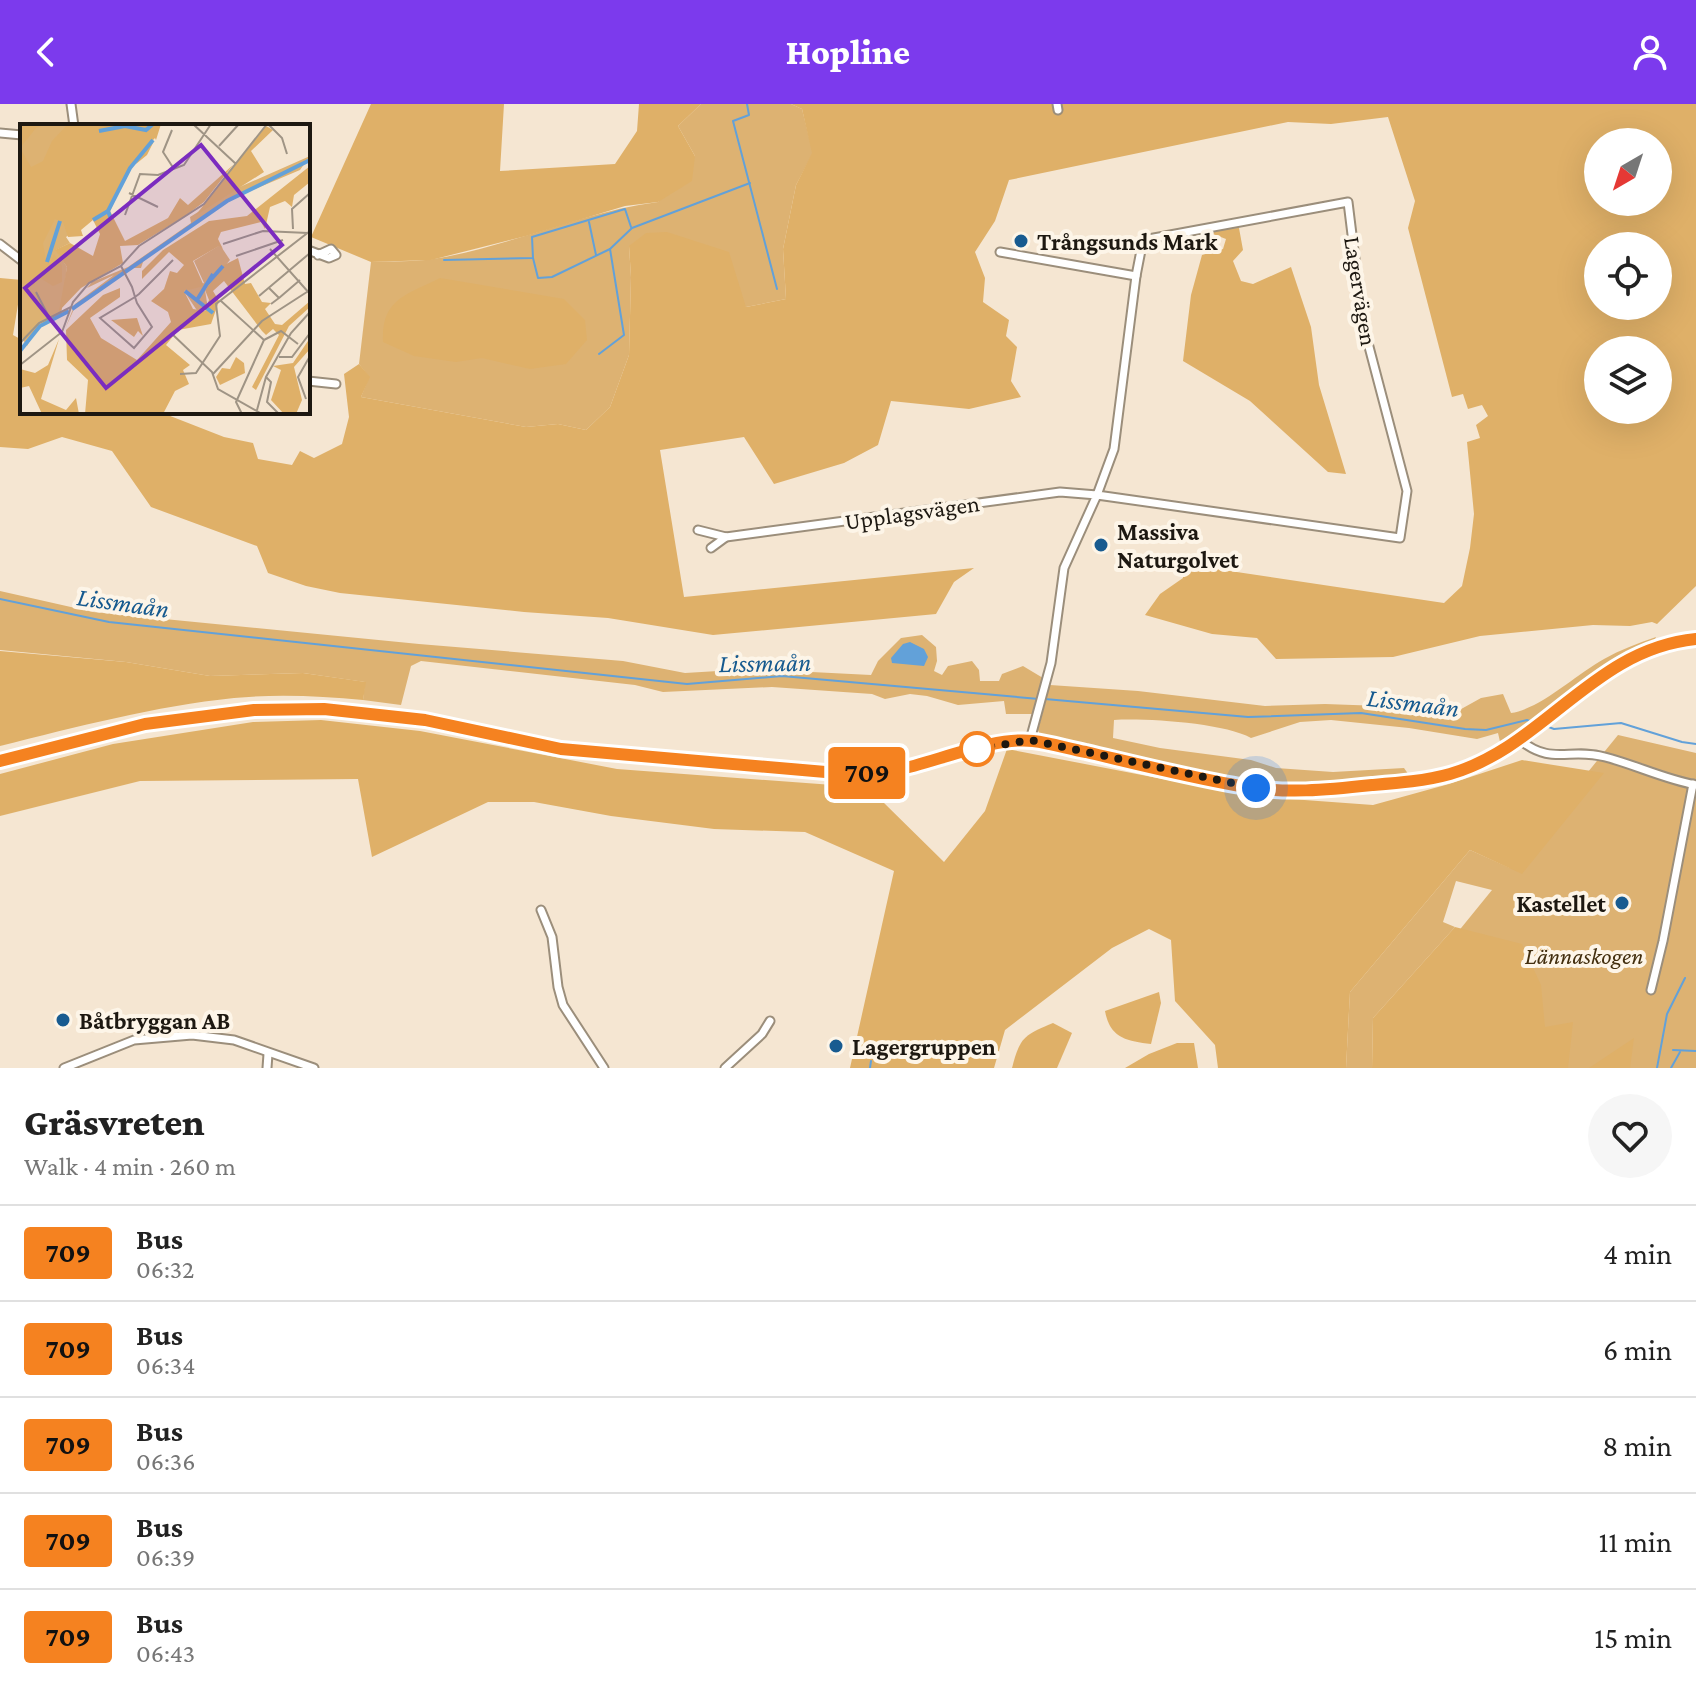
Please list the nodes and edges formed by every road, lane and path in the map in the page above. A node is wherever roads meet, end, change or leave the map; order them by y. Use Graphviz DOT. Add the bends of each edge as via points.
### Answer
graph roads {
  1 [pos="71,104"];
  2 [pos="74,124"];
  3 [pos="0,133"];
  4 [pos="20,135"];
  5 [pos="0,244"];
  6 [pos="310,251"];
  7 [pos="1000,252"];
  8 [pos="318,255"];
  9 [pos="20,259"];
  10 [pos="1136,276"];
  11 [pos="310,381"];
  12 [pos="336,384"];
  13 [pos="1097,495"];
  14 [pos="698,530"];
  15 [pos="726,537"];
  16 [pos="711,548"];
  17 [pos="1696,639"];
  18 [pos="1030,740"];
  19 [pos="1520,740"];
  20 [pos="0,761"];
  21 [pos="1694,784"];
  22 [pos="541,910"];
  23 [pos="1651,990"];
  24 [pos="770,1021"];
  25 [pos="268,1054"];
  26 [pos="64,1068"];
  27 [pos="267,1068"];
  28 [pos="314,1068"];
  29 [pos="604,1068"];
  30 [pos="725,1068"];
  1 -- 2 [label="street"];
  3 -- 4 [label="street"];
  5 -- 9 [label="street"];
  6 -- 8 [label="street"];
  7 -- 10 [label="street"];
  10 -- 13 [label="street, Lagervägen" via="1114,449"];
  10 -- 13 [label="street, Lagervägen" via="1143,240 1348,202 1363,324 1407,491 1400,538"];
  11 -- 12 [label="street"];
  13 -- 15 [label="street, Upplagsvägen" via="1060,492"];
  13 -- 18 [label="street, Lagervägen" via="1064,568 1051,663"];
  14 -- 15 [label="street"];
  15 -- 16 [label="street"];
  17 -- 19 [label="street" via="1613,667"];
  18 -- 19 [label="street" via="1240,786 1305,792 1450,774"];
  18 -- 20 [label="street" via="898,770 837,773 561,749 425,720 254,710 145,724"];
  19 -- 21 [label="street" via="1547,755 1604,756"];
  21 -- 23 [label="street"];
  22 -- 29 [label="street" via="552,937 563,1005"];
  24 -- 30 [label="street"];
  25 -- 26 [label="street" via="234,1040 192,1035 134,1040"];
  25 -- 27 [label="street"];
  25 -- 28 [label="street"];
}
